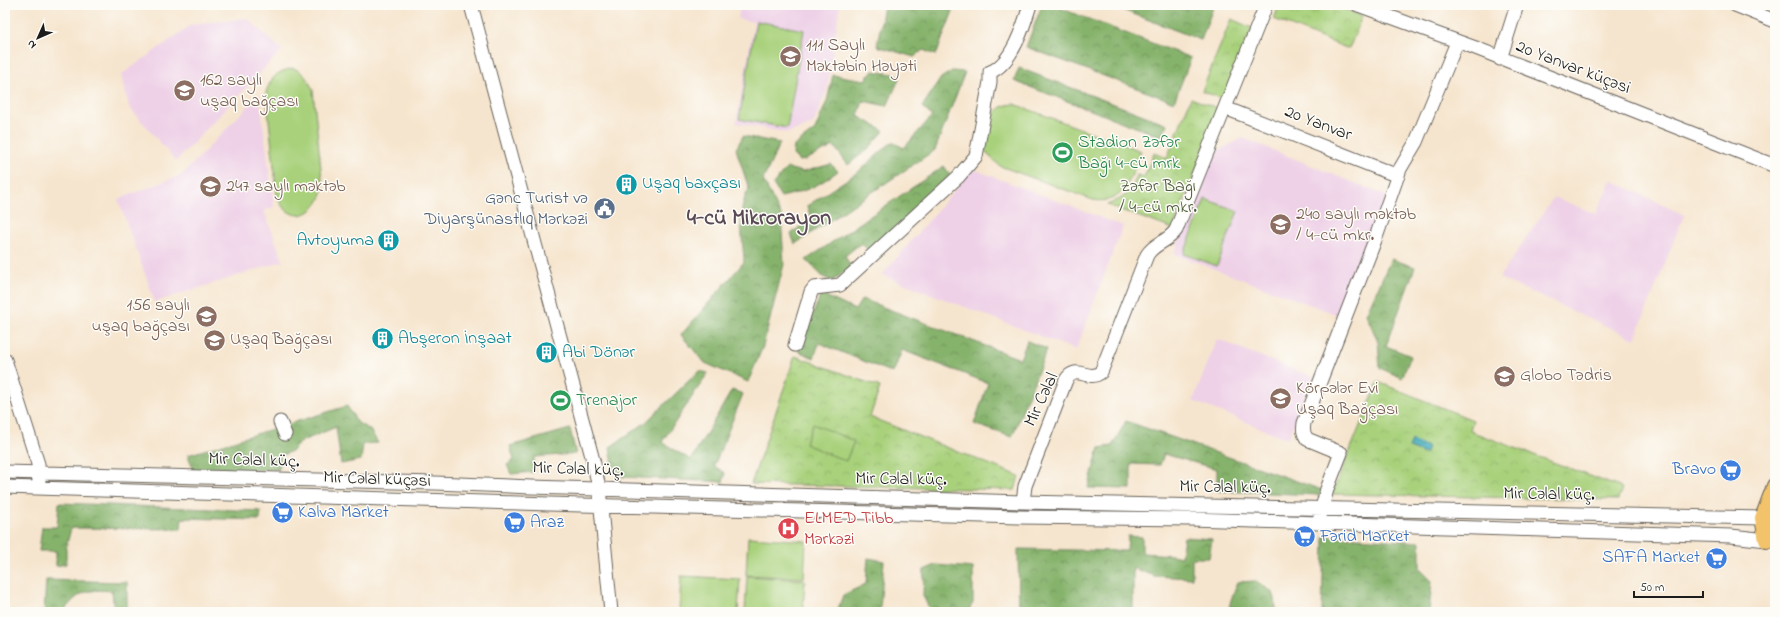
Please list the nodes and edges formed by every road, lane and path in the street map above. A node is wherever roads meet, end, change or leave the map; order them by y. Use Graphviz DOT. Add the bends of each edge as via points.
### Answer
graph roads {
  1 [pos="470,5"];
  2 [pos="1030,5"];
  3 [pos="1266,5"];
  4 [pos="1358,5"];
  5 [pos="1517,5"];
  6 [pos="1735,5"];
  7 [pos="1775,21"];
  8 [pos="1457,42"];
  9 [pos="1500,59"];
  10 [pos="1225,108"];
  11 [pos="1775,166"];
  12 [pos="1398,176"];
  13 [pos="795,345"];
  14 [pos="5,360"];
  15 [pos="5,472"];
  16 [pos="39,473"];
  17 [pos="1775,486"];
  18 [pos="5,487"];
  19 [pos="39,488"];
  20 [pos="599,488"];
  21 [pos="1023,502"];
  22 [pos="581,505"];
  23 [pos="601,505"];
  24 [pos="1321,508"];
  25 [pos="1615,515"];
  26 [pos="1318,524"];
  27 [pos="1771,525"];
  28 [pos="1614,532"];
  29 [pos="611,612"];
  1 -- 20 [label="street"];
  2 -- 13 [label="street" via="1023,27 1005,62 990,72 976,156 953,182 840,285 814,288"];
  3 -- 10 [label="street"];
  4 -- 8 [label="street, 20 Yanvar küçəsi"];
  5 -- 9 [label="street"];
  6 -- 7 [label="street"];
  8 -- 9 [label="street, 20 Yanvar küçəsi"];
  8 -- 12 [label="street" via="1416,142 1403,162"];
  9 -- 11 [label="street, 20 Yanvar küçəsi"];
  10 -- 12 [label="street, 20 Yanvar"];
  10 -- 21 [label="street, Mir Cəlal" via="1176,230 1150,250 1100,372 1091,376 1078,372 1066,380 1025,486"];
  12 -- 24 [label="street" via="1303,429 1304,434 1312,442 1341,453"];
  14 -- 16 [label="street"];
  15 -- 16 [label="street"];
  16 -- 19 [label="street"];
  16 -- 20 [label="street, Mir Cəlal küç."];
  17 -- 27 [label="main road"];
  18 -- 19 [label="street, Mir Cəlal küçəsi"];
  19 -- 22 [label="street, Mir Cəlal küçəsi"];
  20 -- 21 [label="street, Mir Cəlal küç."];
  20 -- 23 [label="street"];
  21 -- 24 [label="street, Mir Cəlal küç."];
  22 -- 23 [label="street, Mir Cəlal küç."];
  23 -- 26 [label="street, Mir Cəlal küç."];
  23 -- 29 [label="street"];
  24 -- 25 [label="street, Mir Cəlal küç."];
  24 -- 26 [label="street"];
  25 -- 27 [label="street, Mir Cəlal küç."];
  25 -- 28 [label="street"];
  26 -- 28 [label="street, Mir Cəlal küç."];
  27 -- 28 [label="street, Mir Cəlal küç." via="1731,536"];
}
